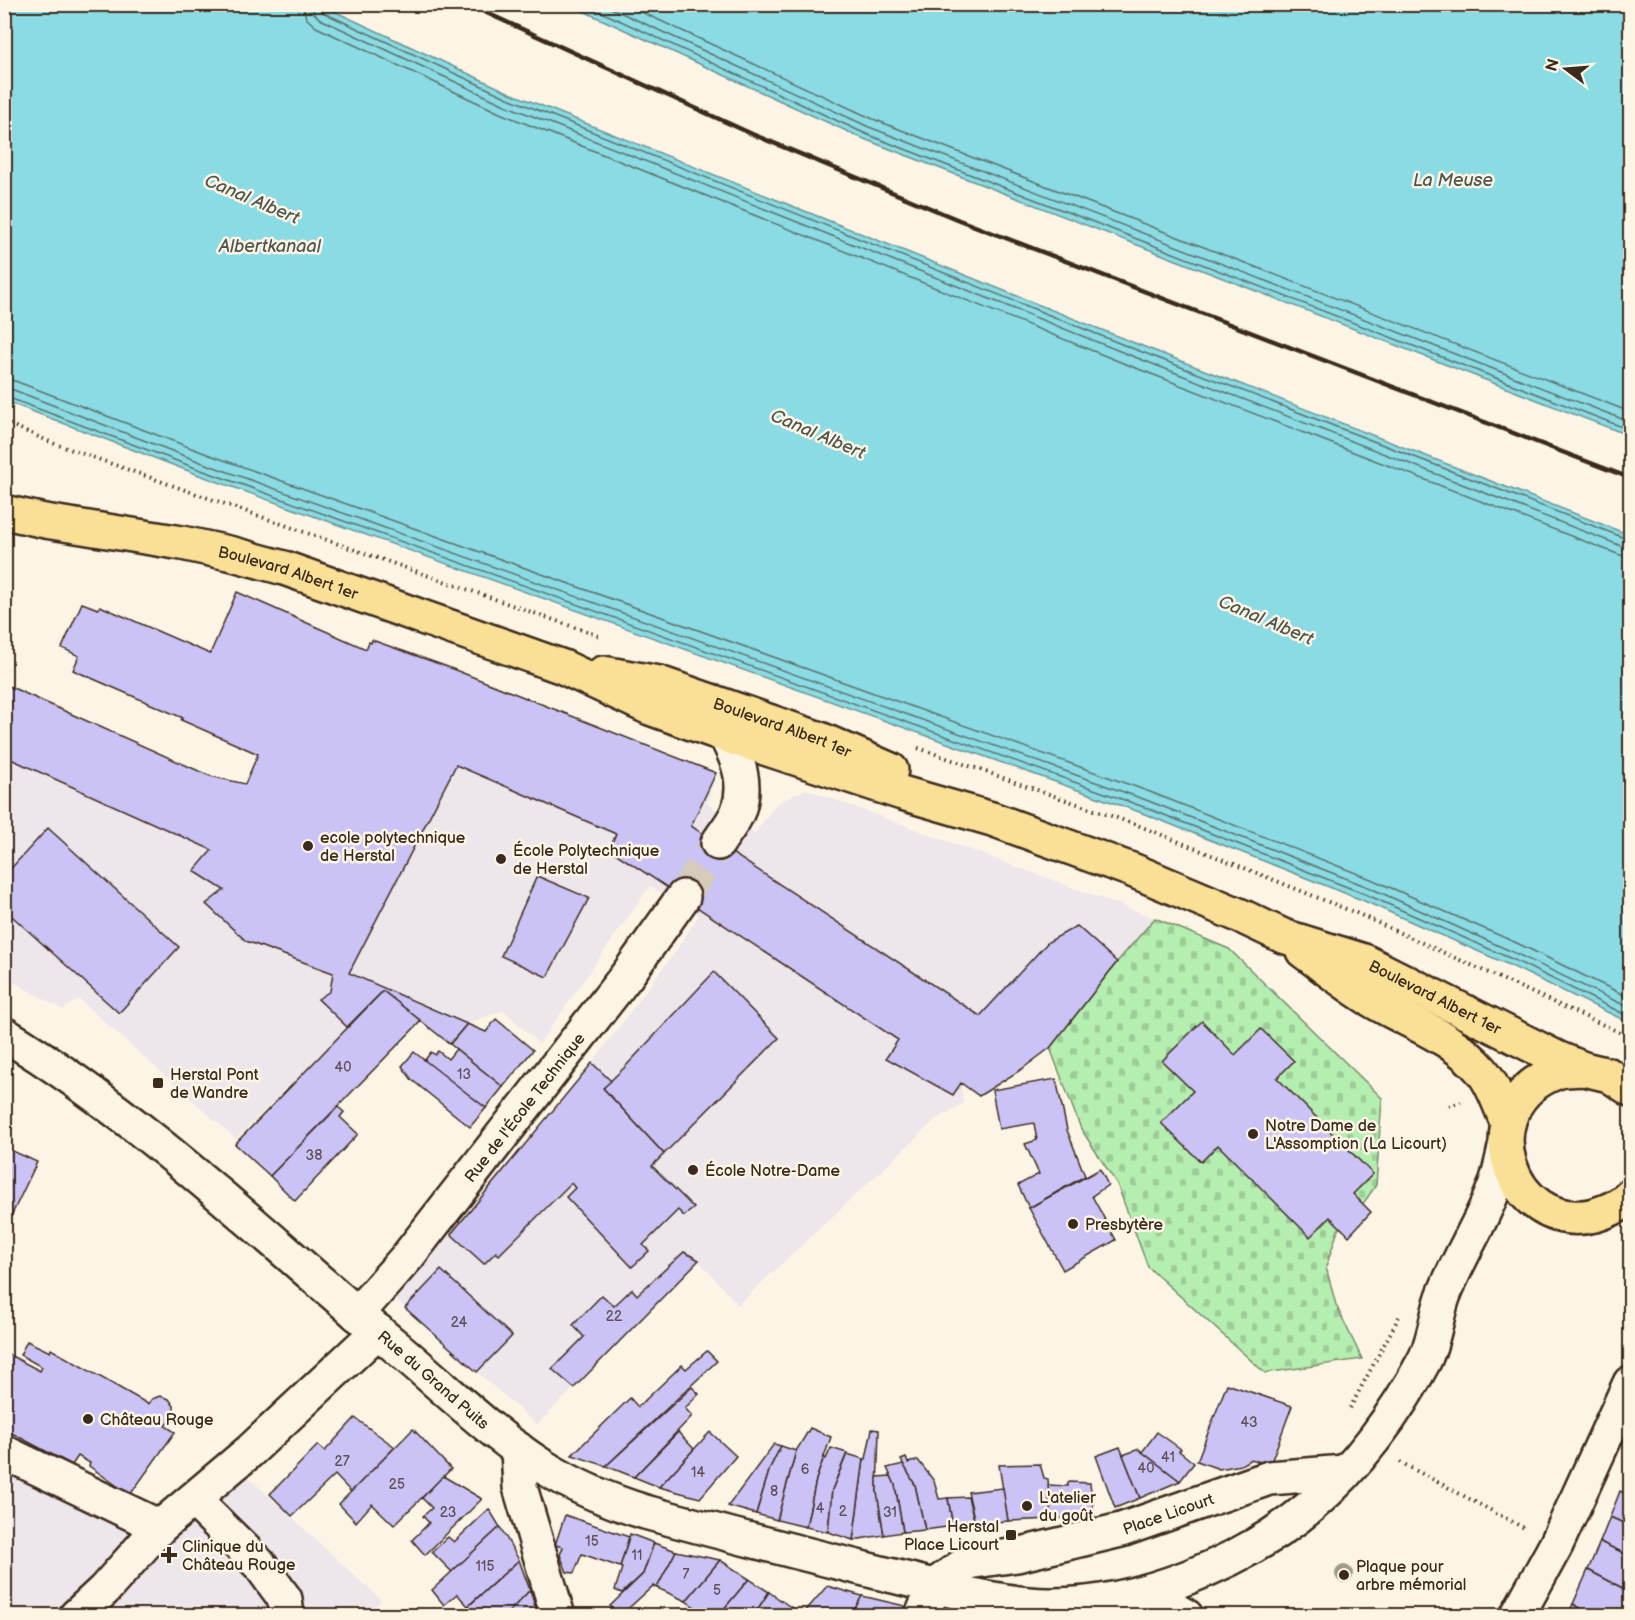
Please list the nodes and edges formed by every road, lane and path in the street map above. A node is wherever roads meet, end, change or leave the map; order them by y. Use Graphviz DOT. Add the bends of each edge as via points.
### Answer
graph roads {
  1 [pos="4,512"];
  2 [pos="563,667"];
  3 [pos="725,735"];
  4 [pos="992,819"];
  5 [pos="718,843"];
  6 [pos="683,897"];
  7 [pos="1283,936"];
  8 [pos="4,1034"];
  9 [pos="1584,1069"];
  10 [pos="1630,1089"];
  11 [pos="1507,1136"];
  12 [pos="1626,1201"];
  13 [pos="367,1323"];
  14 [pos="1630,1383"];
  15 [pos="1371,1442"];
  16 [pos="518,1449"];
  17 [pos="4,1452"];
  18 [pos="1345,1472"];
  19 [pos="194,1500"];
  20 [pos="160,1527"];
  21 [pos="1556,1545"];
  22 [pos="934,1586"];
  23 [pos="1155,1590"];
  24 [pos="76,1616"];
  25 [pos="287,1616"];
  26 [pos="558,1616"];
  27 [pos="922,1616"];
  28 [pos="1186,1616"];
  29 [pos="1517,1616"];
  1 -- 2 [label="main road, Boulevard Albert 1er" via="182,543 284,568"];
  2 -- 3 [label="main road, Boulevard Albert 1er" via="650,708"];
  2 -- 4 [label="main road, Boulevard Albert 1er" via="658,683 746,712 908,777"];
  3 -- 4 [label="main road, Boulevard Albert 1er"];
  3 -- 5 [label="street" via="743,779 738,812"];
  4 -- 7 [label="main road, Boulevard Albert 1er" via="1132,870"];
  6 -- 13 [label="street, Rue de l'École Technique" via="628,974 408,1256"];
  7 -- 9 [label="main road, Boulevard Albert 1er" via="1364,961"];
  7 -- 11 [label="main road, Boulevard Albert 1er" via="1351,987 1452,1043 1470,1058 1484,1073"];
  8 -- 13 [label="street, Rue du Grand Puits" via="127,1119"];
  9 -- 10 [label="main road, Boulevard Albert 1er" via="1609,1075"];
  9 -- 11 [label="main road, Boulevard Albert 1er" via="1559,1072 1536,1083 1518,1101"];
  11 -- 12 [label="main road, Boulevard Albert 1er" via="1511,1171 1523,1191 1540,1206 1562,1215 1586,1217"];
  11 -- 15 [label="street" via="1494,1188 1443,1298 1426,1359"];
  13 -- 16 [label="street, Rue du Grand Puits"];
  13 -- 19 [label="street, Rue de l'École Technique" via="250,1451"];
  14 -- 21 [label="street"];
  15 -- 18 [label="street"];
  15 -- 21 [label="path" via="1394,1459"];
  16 -- 22 [label="street, Rue du Grand Puits" via="567,1480 645,1512"];
  16 -- 26 [label="street" via="520,1487"];
  17 -- 20 [label="street"];
  18 -- 22 [label="street, Place Licourt" via="1269,1478 1121,1530 1017,1555 968,1562"];
  18 -- 23 [label="street" via="1311,1506 1264,1539 1201,1572"];
  19 -- 20 [label="street, Rue de l'École Technique"];
  19 -- 25 [label="street" via="260,1565 285,1599"];
  20 -- 24 [label="street, Rue de l'École Technique"];
  21 -- 29 [label="street"];
  22 -- 23 [label="street" via="988,1598 1049,1605"];
  22 -- 27 [label="street"];
  23 -- 28 [label="street"];
}
